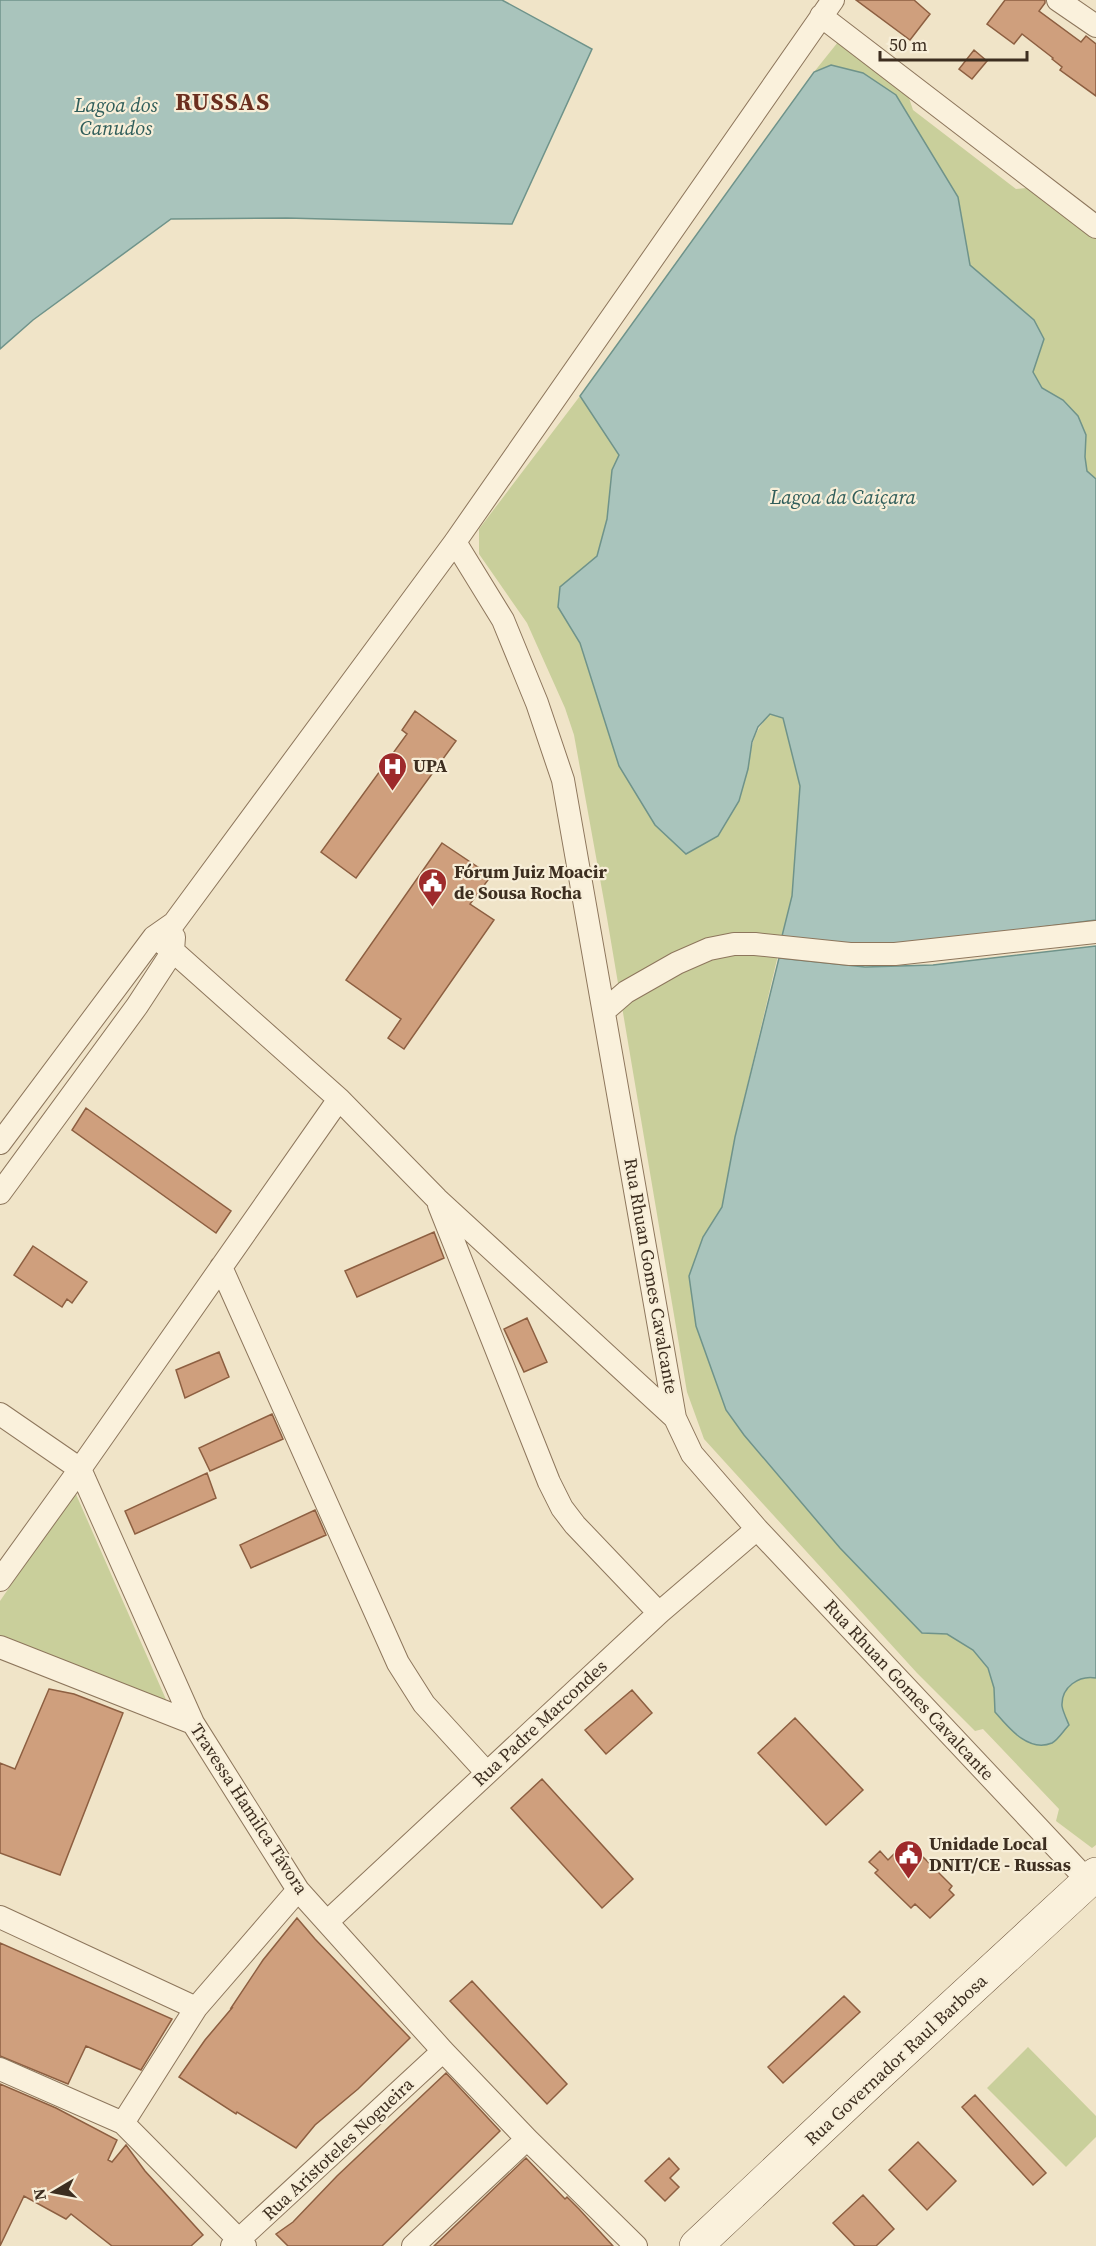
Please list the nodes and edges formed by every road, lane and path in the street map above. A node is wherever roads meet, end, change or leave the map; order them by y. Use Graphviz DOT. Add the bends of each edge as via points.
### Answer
graph roads {
  1 [pos="1058,0"];
  2 [pos="827,8"];
  3 [pos="1096,26"];
  4 [pos="1096,227"];
  5 [pos="455,542"];
  6 [pos="174,923"];
  7 [pos="1096,932"];
  8 [pos="154,937"];
  9 [pos="173,951"];
  10 [pos="604,1011"];
  11 [pos="339,1099"];
  12 [pos="0,1143"];
  13 [pos="0,1193"];
  14 [pos="437,1200"];
  15 [pos="221,1267"];
  16 [pos="0,1414"];
  17 [pos="675,1418"];
  18 [pos="80,1469"];
  19 [pos="757,1529"];
  20 [pos="0,1580"];
  21 [pos="659,1613"];
  22 [pos="0,1647"];
  23 [pos="193,1723"];
  24 [pos="487,1773"];
  25 [pos="1092,1878"];
  26 [pos="298,1890"];
  27 [pos="0,1917"];
  28 [pos="327,1922"];
  29 [pos="196,2008"];
  30 [pos="443,2051"];
  31 [pos="0,2069"];
  32 [pos="123,2123"];
  33 [pos="527,2139"];
  34 [pos="239,2244"];
  35 [pos="413,2246"];
  36 [pos="636,2246"];
  37 [pos="696,2246"];
  1 -- 3 [label="street"];
  2 -- 4 [label="street"];
  2 -- 5 [label="street"];
  5 -- 6 [label="street"];
  5 -- 10 [label="street, Rua Rhuan Gomes Cavalcante" via="503,620 563,780"];
  6 -- 8 [label="street"];
  6 -- 9 [label="street"];
  7 -- 10 [label="street" via="896,954 734,944 709,949 677,963 626,992"];
  8 -- 9 [label="street"];
  8 -- 12 [label="street"];
  9 -- 11 [label="street"];
  9 -- 13 [label="street"];
  10 -- 17 [label="street, Rua Rhuan Gomes Cavalcante"];
  11 -- 14 [label="street"];
  11 -- 15 [label="street"];
  14 -- 17 [label="street"];
  14 -- 21 [label="street" via="562,1508"];
  15 -- 18 [label="street"];
  15 -- 24 [label="street" via="398,1663 424,1704"];
  16 -- 18 [label="street"];
  17 -- 19 [label="street, Rua Rhuan Gomes Cavalcante" via="692,1454"];
  18 -- 20 [label="street"];
  18 -- 23 [label="street, Travessa Hamilca Távora"];
  19 -- 21 [label="street, Rua Padre Marcondes"];
  19 -- 25 [label="street, Rua Rhuan Gomes Cavalcante"];
  21 -- 24 [label="street, Rua Padre Marcondes"];
  22 -- 23 [label="street"];
  23 -- 26 [label="street, Travessa Hamilca Távora"];
  24 -- 28 [label="street, Rua Padre Marcondes"];
  25 -- 37 [label="street, Rua Governador Raul Barbosa"];
  26 -- 28 [label="street, Travessa Hamilca Távora"];
  26 -- 29 [label="street"];
  27 -- 29 [label="street"];
  28 -- 30 [label="street, Travessa Hamilca Távora"];
  29 -- 32 [label="street"];
  30 -- 33 [label="street, Travessa Hamilca Távora"];
  30 -- 34 [label="street, Rua Aristoteles Nogueira"];
  31 -- 32 [label="street"];
  32 -- 34 [label="street"];
  33 -- 35 [label="street"];
  33 -- 36 [label="street, Travessa Hamilca Távora"];
}
